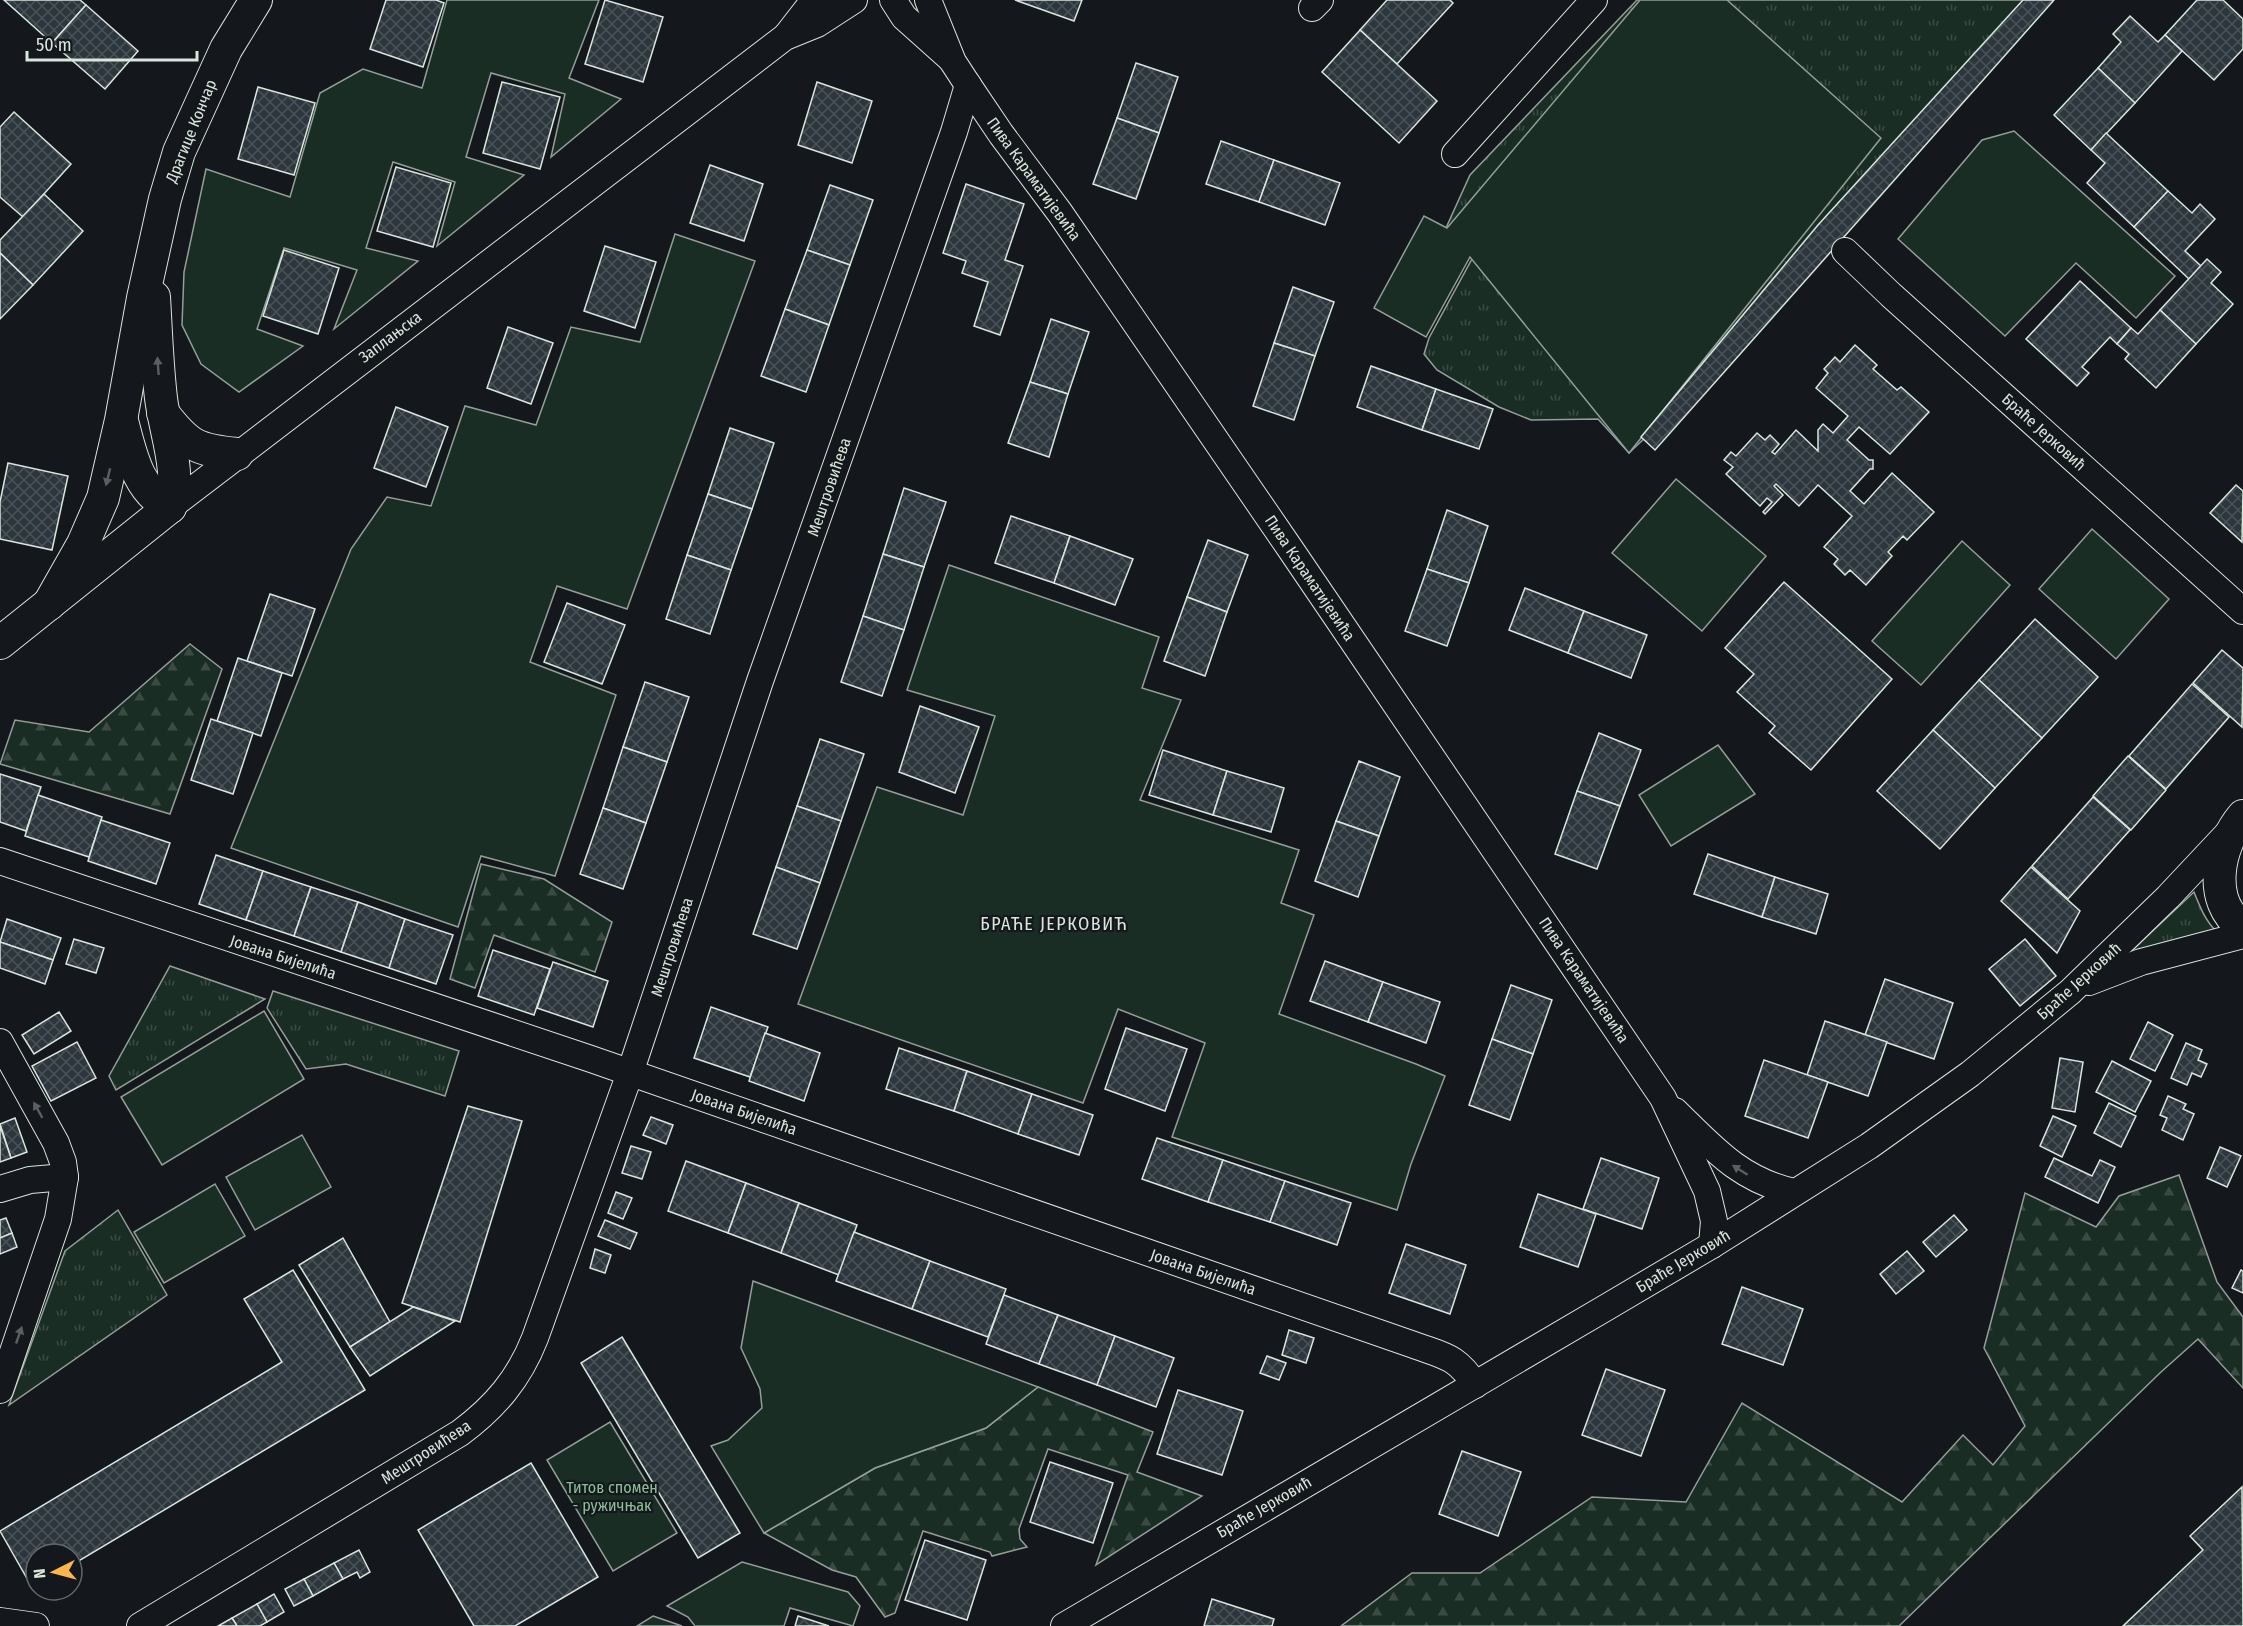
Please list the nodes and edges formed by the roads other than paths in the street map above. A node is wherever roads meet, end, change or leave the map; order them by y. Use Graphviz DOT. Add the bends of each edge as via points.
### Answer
graph roads {
  1 [pos="256,0"];
  2 [pos="817,0"];
  3 [pos="854,0"];
  4 [pos="893,0"];
  5 [pos="928,0"];
  6 [pos="1594,0"];
  7 [pos="785,37"];
  8 [pos="953,62"];
  9 [pos="968,86"];
  10 [pos="1455,154"];
  11 [pos="1845,251"];
  12 [pos="150,272"];
  13 [pos="163,413"];
  14 [pos="121,420"];
  15 [pos="237,454"];
  16 [pos="170,507"];
  17 [pos="49,604"];
  18 [pos="2243,611"];
  19 [pos="0,643"];
  20 [pos="2238,823"];
  21 [pos="1,867"];
  22 [pos="2243,927"];
  23 [pos="2243,935"];
  24 [pos="2070,992"];
  25 [pos="0,1042"];
  26 [pos="630,1073"];
  27 [pos="1663,1098"];
  28 [pos="65,1177"];
  29 [pos="0,1189"];
  30 [pos="1794,1192"];
  31 [pos="1712,1245"];
  32 [pos="1474,1385"];
  33 [pos="0,1390"];
  34 [pos="0,1621"];
  35 [pos="36,1626"];
  36 [pos="140,1626"];
  37 [pos="1064,1626"];
  1 -- 12 [label="main road, Драгице Кончар" via="226,49 179,153"];
  2 -- 7 [label="street, Заплањска"];
  3 -- 7 [label="street, Заплањска" via="817,24"];
  4 -- 8 [label="street, Пива Караматијевића" via="904,17"];
  5 -- 8 [label="street, Пива Караматијевића"];
  6 -- 10 [label="street"];
  7 -- 15 [label="street, Заплањска"];
  8 -- 9 [label="street, Пива Караматијевића"];
  9 -- 26 [label="street, Мештровићева" via="760,681"];
  9 -- 27 [label="street, Пива Караматијевића" via="1060,213"];
  11 -- 18 [label="street, Браће Јерковић"];
  13 -- 12 [label="main road, Драгице Кончар, one-way"];
  12 -- 14 [label="main road, Драгице Кончар"];
  13 -- 15 [label="main road" via="177,432 193,444"];
  13 -- 16 [label="main road, Драгице Кончар" via="174,475"];
  14 -- 16 [label="main road" via="141,479 152,495"];
  14 -- 17 [label="main road, Драгице Кончар, one-way" via="103,498 83,544"];
  15 -- 16 [label="street, Заплањска"];
  16 -- 17 [label="main road, Заплањска"];
  17 -- 19 [label="main road, Заплањска"];
  20 -- 22 [label="main road" via="2220,869 2221,893 2232,917"];
  20 -- 24 [label="street, Браће Јерковић"];
  21 -- 26 [label="street, Јована Бијелића"];
  23 -- 24 [label="street" via="2141,962"];
  24 -- 30 [label="street, Браће Јерковић" via="1970,1074 1869,1146"];
  28 -- 25 [label="street, one-way" via="56,1143"];
  26 -- 32 [label="street, Јована Бијелића" via="1444,1356 1465,1370"];
  26 -- 36 [label="street, Мештровићева" via="528,1358 513,1382 460,1433"];
  30 -- 27 [label="street, Пива Караматијевића, one-way" via="1771,1187 1739,1170"];
  27 -- 31 [label="street, Пива Караматијевића" via="1707,1191 1714,1221"];
  28 -- 29 [label="street" via="30,1180"];
  33 -- 28 [label="street, one-way" via="58,1219"];
  30 -- 31 [label="street, Браће Јерковић"];
  31 -- 32 [label="street, Браће Јерковић"];
  32 -- 37 [label="street, Браће Јерковић"];
  34 -- 35 [label="street"];
}
